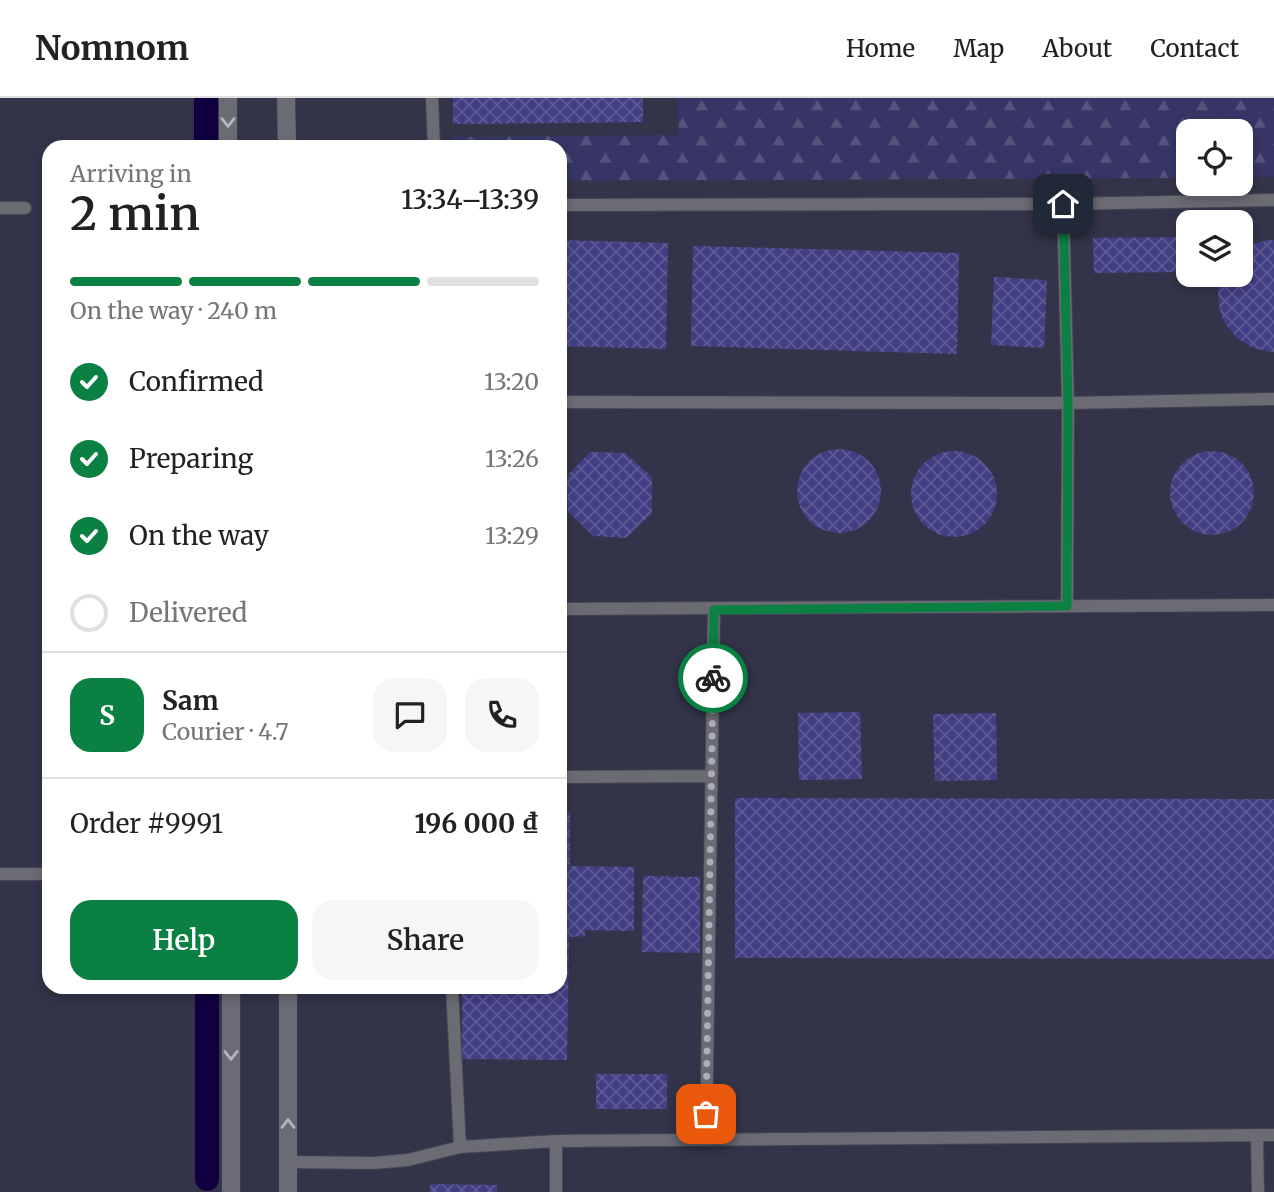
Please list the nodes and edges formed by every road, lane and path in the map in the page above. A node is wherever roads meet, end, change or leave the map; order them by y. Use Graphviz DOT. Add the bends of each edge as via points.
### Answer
graph roads {
  1 [pos="228,98"];
  2 [pos="286,98"];
  3 [pos="432,98"];
  4 [pos="228,140"];
  5 [pos="287,140"];
  6 [pos="434,140"];
  7 [pos="1274,200"];
  8 [pos="1063,204"];
  9 [pos="567,205"];
  10 [pos="0,208"];
  11 [pos="24,208"];
  12 [pos="1274,399"];
  13 [pos="567,402"];
  14 [pos="1068,403"];
  15 [pos="1274,605"];
  16 [pos="1067,606"];
  17 [pos="567,609"];
  18 [pos="714,610"];
  19 [pos="711,776"];
  20 [pos="567,777"];
  21 [pos="0,874"];
  22 [pos="42,874"];
  23 [pos="231,994"];
  24 [pos="288,994"];
  25 [pos="452,994"];
  26 [pos="1274,1135"];
  27 [pos="1257,1136"];
  28 [pos="556,1140"];
  29 [pos="706,1140"];
  30 [pos="460,1147"];
  31 [pos="288,1162"];
  32 [pos="231,1192"];
  33 [pos="288,1192"];
  34 [pos="556,1192"];
  35 [pos="1258,1192"];
  1 -- 4 [label="street, one-way"];
  2 -- 5 [label="street"];
  3 -- 6 [label="lane"];
  7 -- 8 [label="lane"];
  8 -- 9 [label="lane"];
  8 -- 14 [label="lane"];
  10 -- 11 [label="lane"];
  12 -- 14 [label="lane"];
  13 -- 14 [label="lane"];
  14 -- 16 [label="lane"];
  15 -- 16 [label="lane"];
  16 -- 18 [label="lane"];
  17 -- 18 [label="lane"];
  18 -- 19 [label="lane"];
  19 -- 20 [label="lane"];
  19 -- 29 [label="lane"];
  21 -- 22 [label="lane"];
  23 -- 32 [label="street, one-way"];
  31 -- 24 [label="street, one-way"];
  25 -- 30 [label="lane"];
  26 -- 27 [label="lane"];
  27 -- 29 [label="lane"];
  27 -- 35 [label="lane"];
  28 -- 29 [label="lane"];
  28 -- 30 [label="lane"];
  28 -- 34 [label="lane"];
  30 -- 31 [label="lane" via="374,1163"];
  31 -- 33 [label="street"];
}
